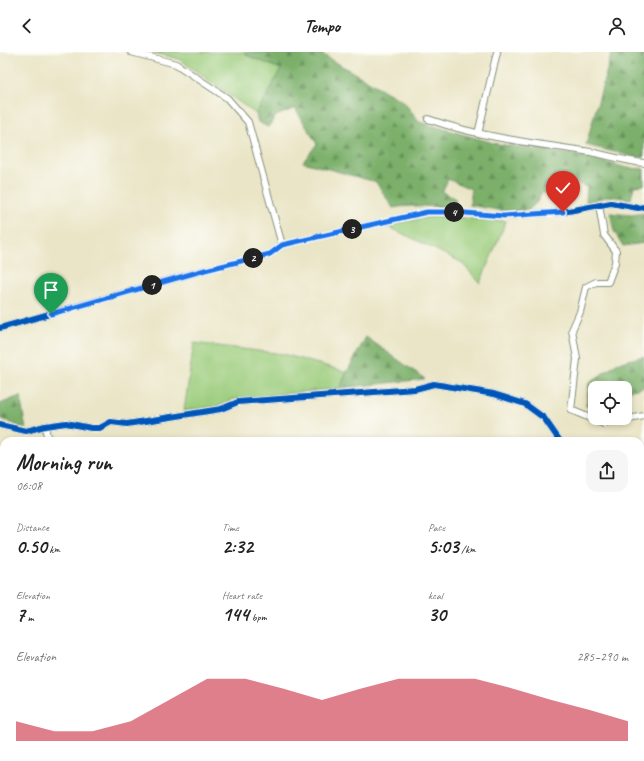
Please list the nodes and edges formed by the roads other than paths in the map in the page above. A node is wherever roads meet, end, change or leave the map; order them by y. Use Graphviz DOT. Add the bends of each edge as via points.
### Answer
graph roads {
  1 [pos="131,52"];
  2 [pos="498,52"];
  3 [pos="428,119"];
  4 [pos="478,134"];
  5 [pos="644,163"];
  6 [pos="598,205"];
  7 [pos="644,206"];
  8 [pos="282,245"];
  9 [pos="0,328"];
  10 [pos="644,416"];
  11 [pos="0,425"];
  12 [pos="45,426"];
  13 [pos="47,437"];
  14 [pos="557,437"];
  1 -- 8 [label="street" via="176,64 227,98 248,122"];
  2 -- 4 [label="street"];
  3 -- 4 [label="street"];
  4 -- 5 [label="street"];
  6 -- 7 [label="street" via="611,202 638,208"];
  6 -- 8 [label="street" via="563,212 504,216 427,212"];
  6 -- 10 [label="street" via="604,235 616,250 615,263 608,282 596,282 586,287 580,312 572,330 577,359 571,410 604,424"];
  8 -- 9 [label="street" via="270,254"];
  11 -- 12 [label="street" via="26,431"];
  12 -- 13 [label="street"];
  12 -- 14 [label="street" via="66,423 100,428 111,422 127,424 221,409 238,402 415,389 434,384 494,394 525,404 544,418"];
}
